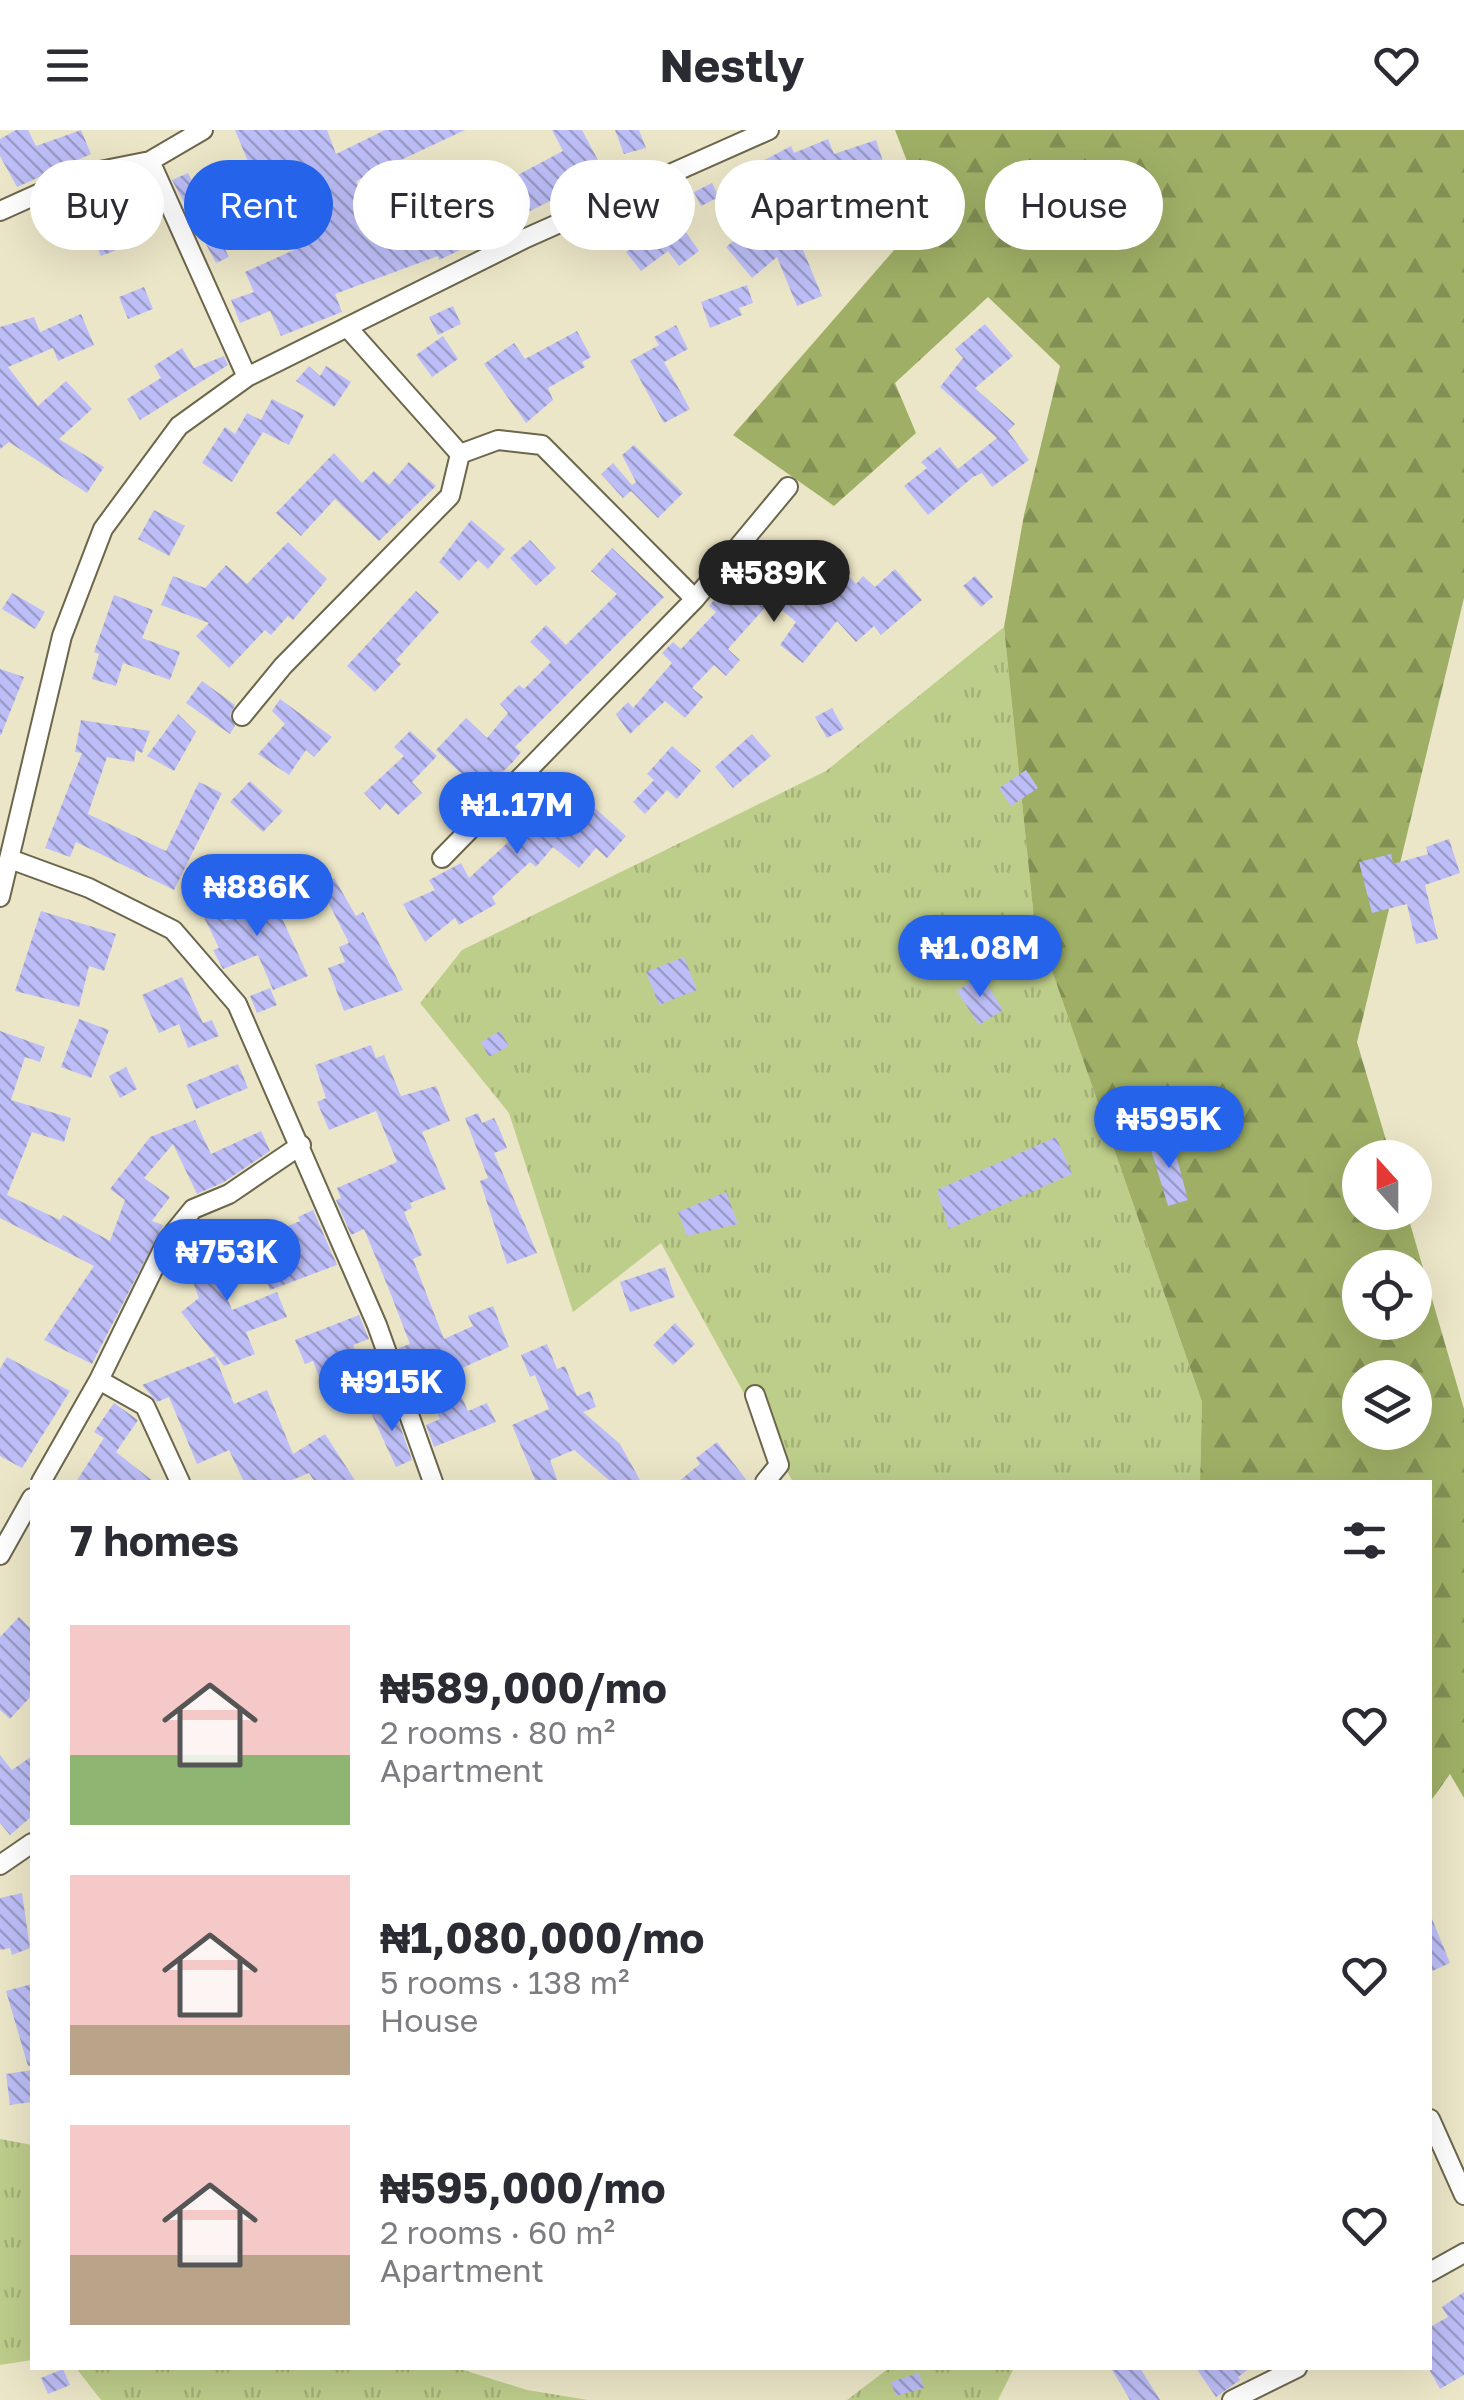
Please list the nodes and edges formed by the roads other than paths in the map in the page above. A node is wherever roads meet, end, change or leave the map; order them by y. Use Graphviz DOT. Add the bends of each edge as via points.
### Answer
graph roads {
  1 [pos="202,130"];
  2 [pos="769,130"];
  3 [pos="152,160"];
  4 [pos="164,192"];
  5 [pos="30,198"];
  6 [pos="0,211"];
  7 [pos="346,327"];
  8 [pos="246,377"];
  9 [pos="460,454"];
  10 [pos="788,488"];
  11 [pos="695,599"];
  12 [pos="242,716"];
  13 [pos="442,858"];
  14 [pos="10,859"];
  15 [pos="0,897"];
  16 [pos="301,1144"];
  17 [pos="99,1380"];
  18 [pos="755,1395"];
  19 [pos="42,1480"];
  20 [pos="179,1480"];
  21 [pos="432,1480"];
  22 [pos="767,1480"];
  23 [pos="30,1502"];
  24 [pos="0,1555"];
  25 [pos="30,1844"];
  26 [pos="0,1865"];
  27 [pos="1432,2123"];
  28 [pos="1464,2194"];
  29 [pos="1464,2252"];
  30 [pos="1432,2271"];
  31 [pos="1293,2370"];
  32 [pos="1232,2400"];
  1 -- 3 [label="street"];
  2 -- 7 [label="street"];
  4 -- 8 [label="street"];
  5 -- 6 [label="street"];
  7 -- 8 [label="street"];
  7 -- 9 [label="street"];
  8 -- 14 [label="street" via="179,426 103,529 62,636"];
  9 -- 11 [label="street" via="498,440 542,445"];
  9 -- 12 [label="street" via="450,496"];
  10 -- 11 [label="street"];
  11 -- 13 [label="street"];
  14 -- 15 [label="street"];
  14 -- 16 [label="street" via="173,930 237,1004"];
  16 -- 17 [label="street" via="229,1194 192,1210 167,1241"];
  16 -- 21 [label="street"];
  17 -- 19 [label="street"];
  17 -- 20 [label="street" via="145,1406"];
  18 -- 22 [label="street" via="779,1466"];
  23 -- 24 [label="street"];
  25 -- 26 [label="street"];
  27 -- 28 [label="street"];
  29 -- 30 [label="street"];
  31 -- 32 [label="street"];
}
